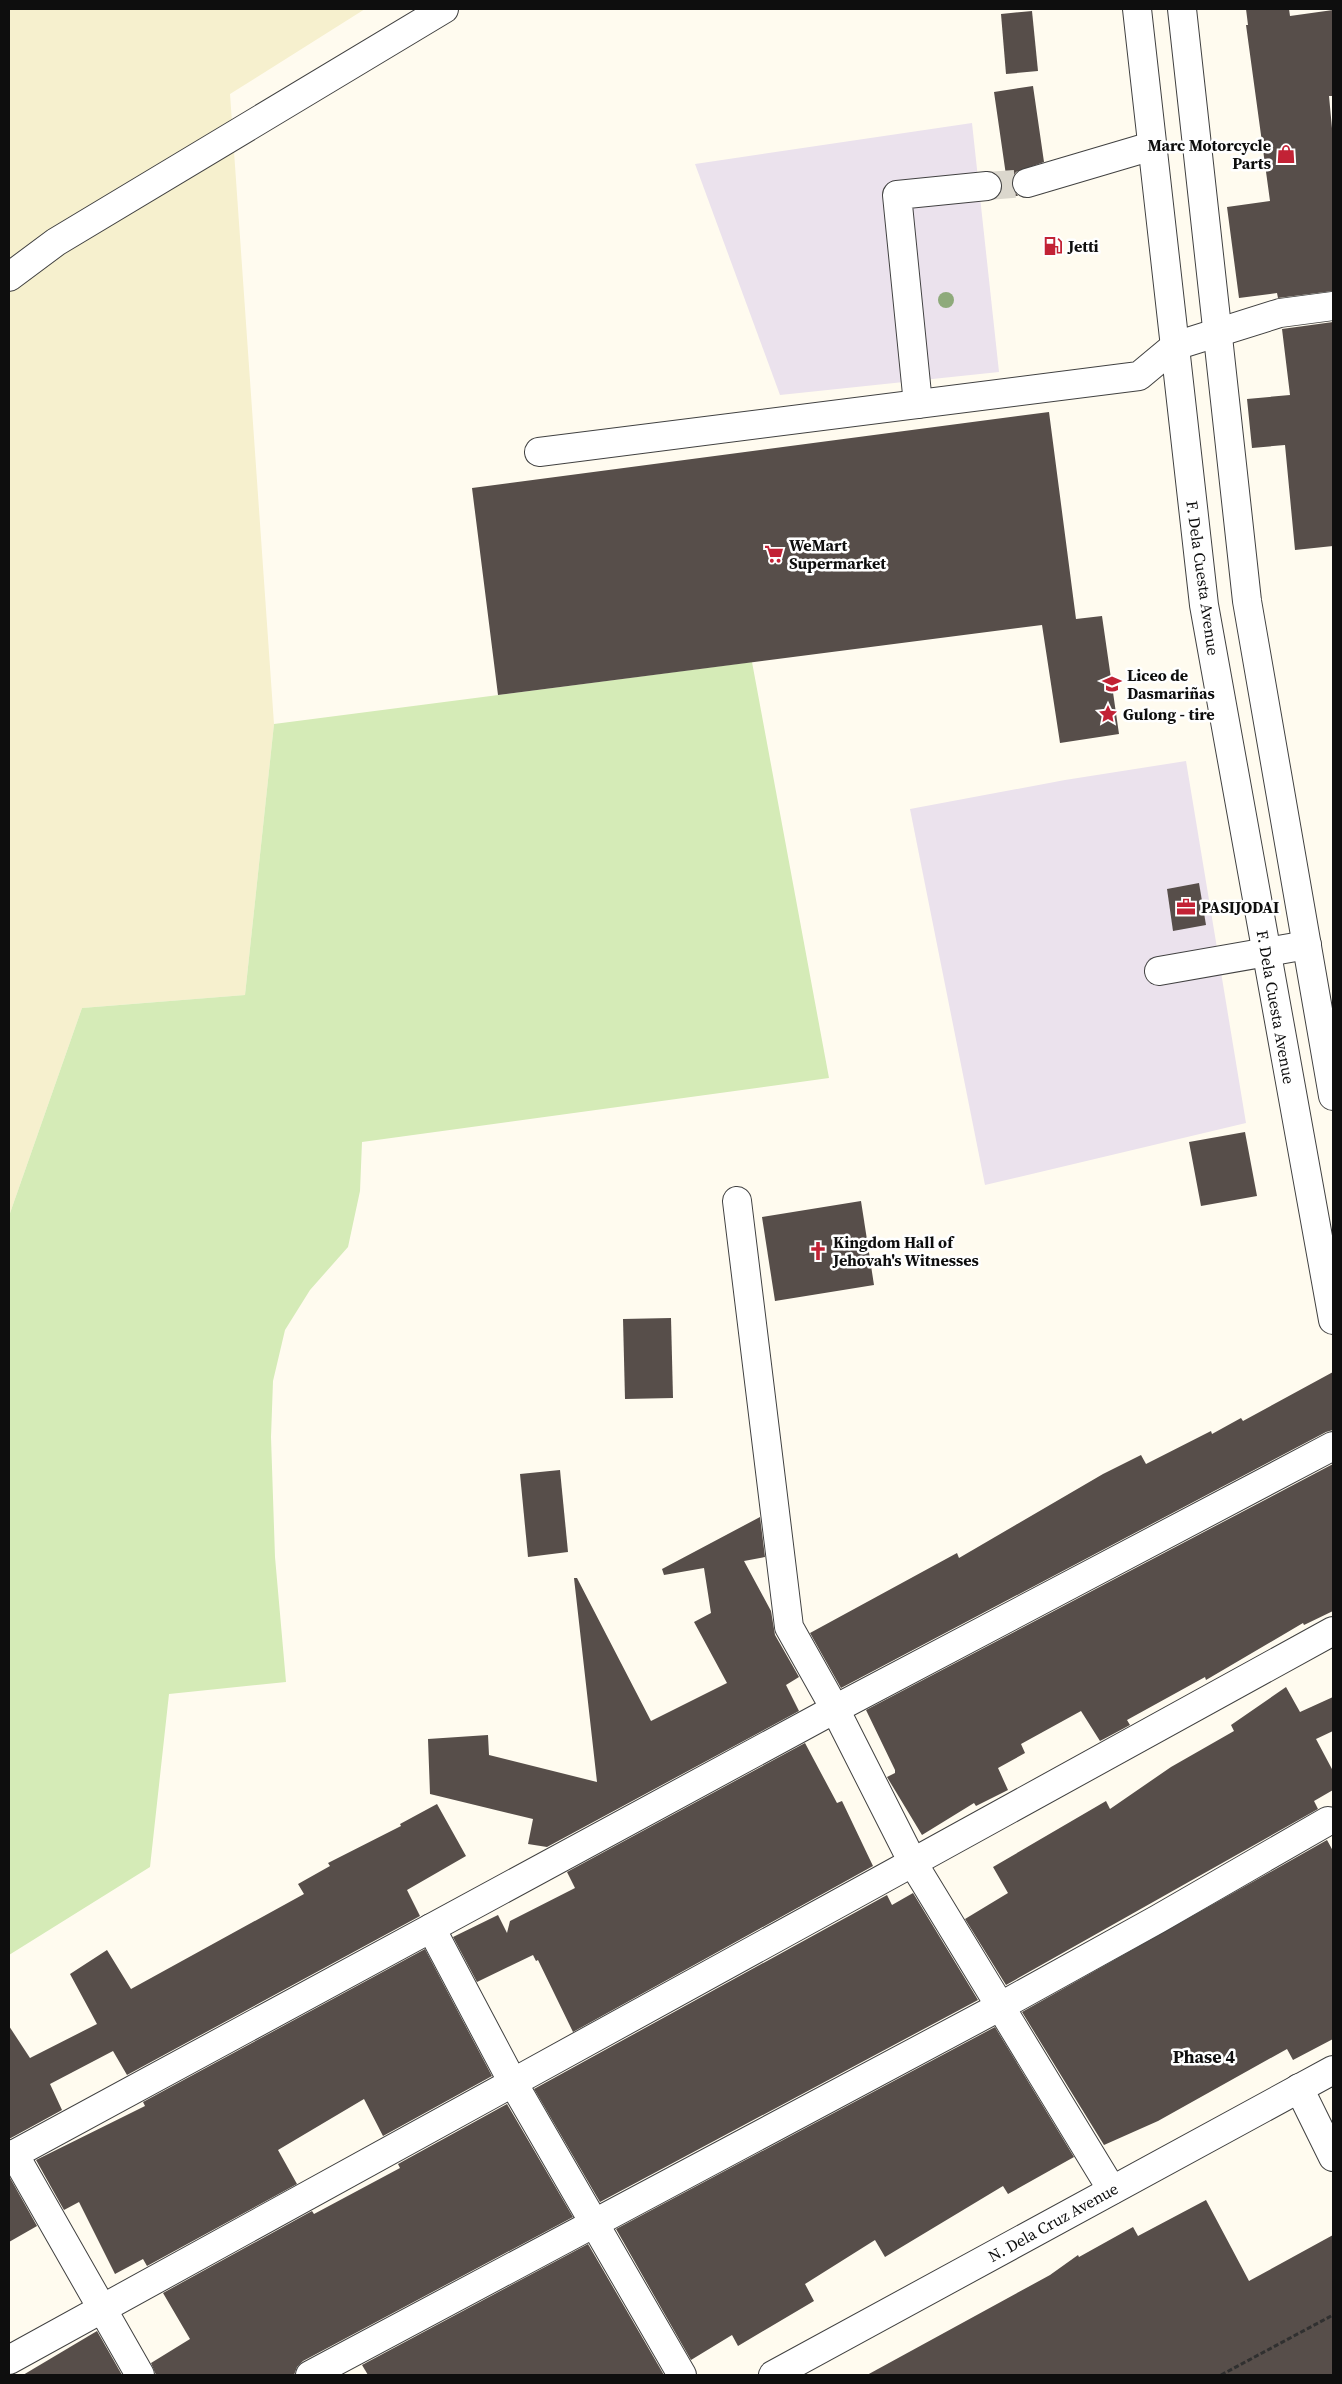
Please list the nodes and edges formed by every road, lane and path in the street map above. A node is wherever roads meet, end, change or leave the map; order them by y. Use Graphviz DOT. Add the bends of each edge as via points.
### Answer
graph roads {
  1 [pos="444,9"];
  2 [pos="1137,9"];
  3 [pos="1182,9"];
  4 [pos="1152,146"];
  5 [pos="1027,184"];
  6 [pos="987,186"];
  7 [pos="9,277"];
  8 [pos="1333,306"];
  9 [pos="1218,332"];
  10 [pos="1175,346"];
  11 [pos="918,404"];
  12 [pos="538,452"];
  13 [pos="1307,945"];
  14 [pos="1266,952"];
  15 [pos="1159,971"];
  16 [pos="1333,1096"];
  17 [pos="736,1201"];
  18 [pos="1333,1320"];
  19 [pos="1333,1446"];
  20 [pos="1333,1630"];
  21 [pos="835,1709"];
  22 [pos="1328,1821"];
  23 [pos="913,1863"];
  24 [pos="431,1928"];
  25 [pos="1001,2006"];
  26 [pos="1333,2070"];
  27 [pos="512,2081"];
  28 [pos="1299,2088"];
  29 [pos="11,2155"];
  30 [pos="1333,2157"];
  31 [pos="1112,2190"];
  32 [pos="594,2225"];
  33 [pos="101,2310"];
  34 [pos="1333,2315"];
  35 [pos="9,2360"];
  36 [pos="790,2371"];
  37 [pos="140,2375"];
  38 [pos="310,2375"];
  39 [pos="682,2375"];
  40 [pos="1221,2375"];
  1 -- 7 [label="street" via="56,242"];
  2 -- 4 [label="street, F. Dela Cuesta Avenue"];
  3 -- 9 [label="street"];
  4 -- 5 [label="street"];
  4 -- 10 [label="street, F. Dela Cuesta Avenue"];
  6 -- 11 [label="street" via="897,195"];
  8 -- 9 [label="street" via="1280,314"];
  9 -- 10 [label="street"];
  9 -- 13 [label="street" via="1247,601"];
  10 -- 11 [label="street" via="1139,376"];
  10 -- 14 [label="street, F. Dela Cuesta Avenue" via="1204,605"];
  11 -- 12 [label="street"];
  13 -- 14 [label="street"];
  13 -- 16 [label="street"];
  14 -- 15 [label="street"];
  14 -- 18 [label="street, F. Dela Cuesta Avenue"];
  17 -- 21 [label="street" via="788,1627"];
  19 -- 21 [label="street"];
  20 -- 23 [label="street"];
  21 -- 23 [label="street"];
  21 -- 24 [label="street"];
  22 -- 25 [label="street" via="1176,1910"];
  23 -- 25 [label="street"];
  23 -- 27 [label="street"];
  24 -- 27 [label="street"];
  24 -- 29 [label="street"];
  25 -- 31 [label="street"];
  25 -- 32 [label="street"];
  26 -- 28 [label="street, N. Dela Cruz Avenue"];
  27 -- 32 [label="street"];
  27 -- 33 [label="street"];
  28 -- 30 [label="street"];
  28 -- 31 [label="street, N. Dela Cruz Avenue"];
  29 -- 33 [label="street"];
  31 -- 36 [label="street, N. Dela Cruz Avenue"];
  32 -- 38 [label="street"];
  32 -- 39 [label="street"];
  33 -- 35 [label="street"];
  33 -- 37 [label="street"];
  34 -- 40 [label="path"];
}
